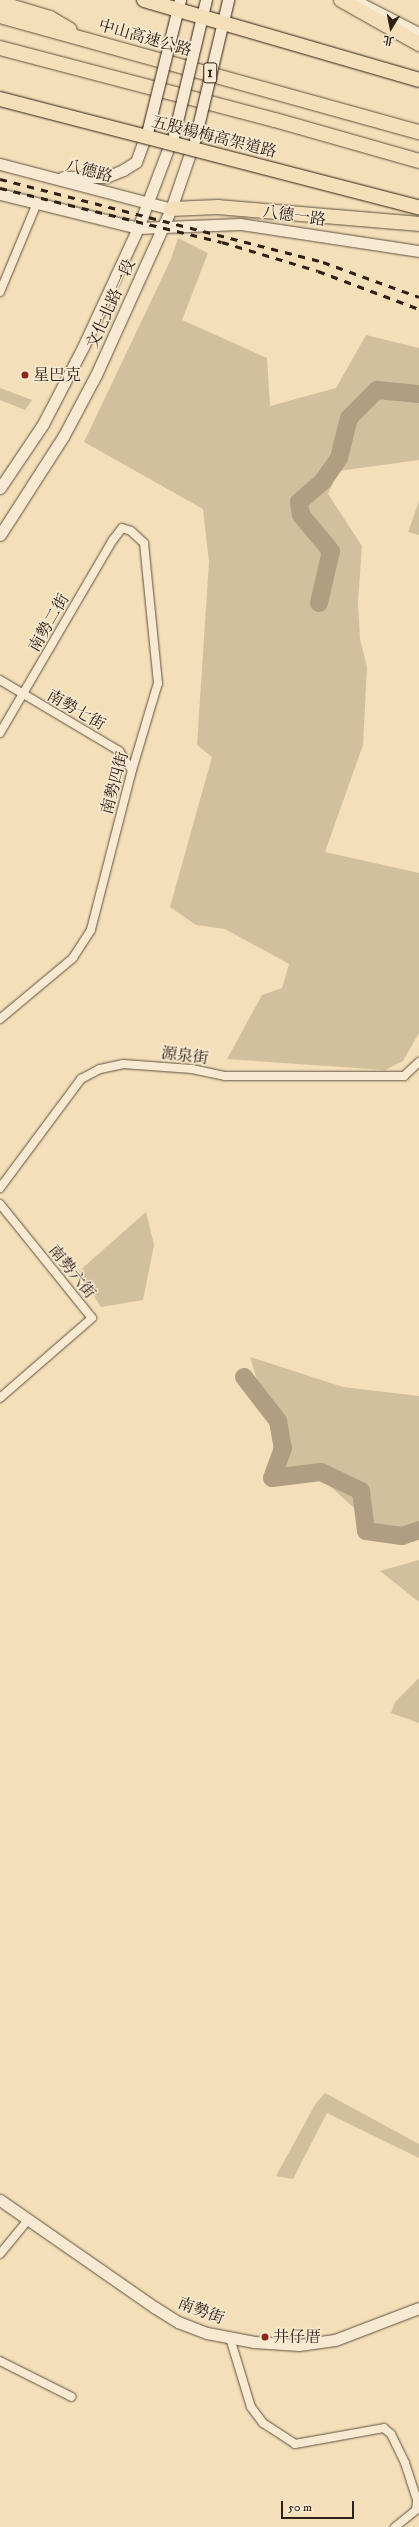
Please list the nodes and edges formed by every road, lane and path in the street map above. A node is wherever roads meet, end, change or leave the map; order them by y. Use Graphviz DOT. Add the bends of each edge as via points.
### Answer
graph roads {
  1 [pos="144,0"];
  2 [pos="180,0"];
  3 [pos="206,0"];
  4 [pos="228,0"];
  5 [pos="341,0"];
  6 [pos="357,0"];
  7 [pos="0,3"];
  8 [pos="0,16"];
  9 [pos="419,32"];
  10 [pos="80,37"];
  11 [pos="419,44"];
  12 [pos="0,48"];
  13 [pos="419,80"];
  14 [pos="0,99"];
  15 [pos="419,132"];
  16 [pos="419,161"];
  17 [pos="0,164"];
  18 [pos="48,177"];
  19 [pos="0,194"];
  20 [pos="37,203"];
  21 [pos="148,203"];
  22 [pos="419,207"];
  23 [pos="171,209"];
  24 [pos="419,224"];
  25 [pos="163,227"];
  26 [pos="138,228"];
  27 [pos="419,251"];
  28 [pos="0,292"];
  29 [pos="0,488"];
  30 [pos="122,528"];
  31 [pos="0,535"];
  32 [pos="0,680"];
  33 [pos="23,695"];
  34 [pos="0,733"];
  35 [pos="132,770"];
  36 [pos="0,1019"];
  37 [pos="419,1062"];
  38 [pos="0,1188"];
  39 [pos="0,1204"];
  40 [pos="0,1398"];
  41 [pos="0,2200"];
  42 [pos="28,2220"];
  43 [pos="0,2254"];
  44 [pos="419,2308"];
  45 [pos="230,2338"];
  46 [pos="0,2361"];
  47 [pos="72,2397"];
  48 [pos="395,2527"];
  1 -- 13 [label="highway, bridge"];
  2 -- 18 [label="street, bridge" via="148,129 136,162 106,177"];
  3 -- 21 [label="street, 文化北路一段, bridge" via="174,134"];
  4 -- 23 [label="street, 文化北路一段, bridge" via="195,139"];
  5 -- 11 [label="highway"];
  6 -- 9 [label="street"];
  7 -- 10 [label="highway" via="50,18"];
  8 -- 10 [label="highway, 中山高速公路 / 1"];
  10 -- 15 [label="highway, 中山高速公路 / 1"];
  12 -- 16 [label="highway, 1" via="275,120"];
  14 -- 22 [label="highway, 五股楊梅高架道路, bridge"];
  17 -- 18 [label="street, 八德路"];
  18 -- 21 [label="street, 八德路"];
  19 -- 20 [label="street"];
  20 -- 26 [label="street"];
  20 -- 28 [label="street"];
  21 -- 23 [label="street, 八德路"];
  21 -- 26 [label="street, 文化北路一段"];
  23 -- 24 [label="highway" via="218,207"];
  23 -- 25 [label="street, 文化北路一段"];
  25 -- 26 [label="street, 八德一路"];
  25 -- 27 [label="street, 八德一路" via="240,224"];
  25 -- 31 [label="street, 文化北路一段" via="96,375 62,437"];
  26 -- 29 [label="street, 文化北路一段" via="83,347 46,418"];
  30 -- 33 [label="street, 南勢二街"];
  30 -- 35 [label="street, 南勢四街" via="131,531 144,542 158,683"];
  32 -- 33 [label="street, 南勢七街"];
  33 -- 34 [label="street, 南勢二街"];
  33 -- 35 [label="street, 南勢七街" via="119,751"];
  35 -- 36 [label="street, 南勢四街" via="91,930 73,958"];
  37 -- 38 [label="street, 源泉街" via="404,1076 225,1076 192,1069 123,1064 100,1069 81,1079"];
  39 -- 40 [label="street, 南勢六街" via="92,1318"];
  41 -- 42 [label="street, 南勢街"];
  42 -- 43 [label="street"];
  42 -- 45 [label="street, 南勢街" via="178,2322"];
  44 -- 45 [label="street, 南勢街" via="335,2340 299,2345"];
  45 -- 48 [label="street" via="251,2407 263,2423 296,2444 384,2428 391,2434 405,2463 417,2501 416,2510"];
  46 -- 47 [label="street"];
}
